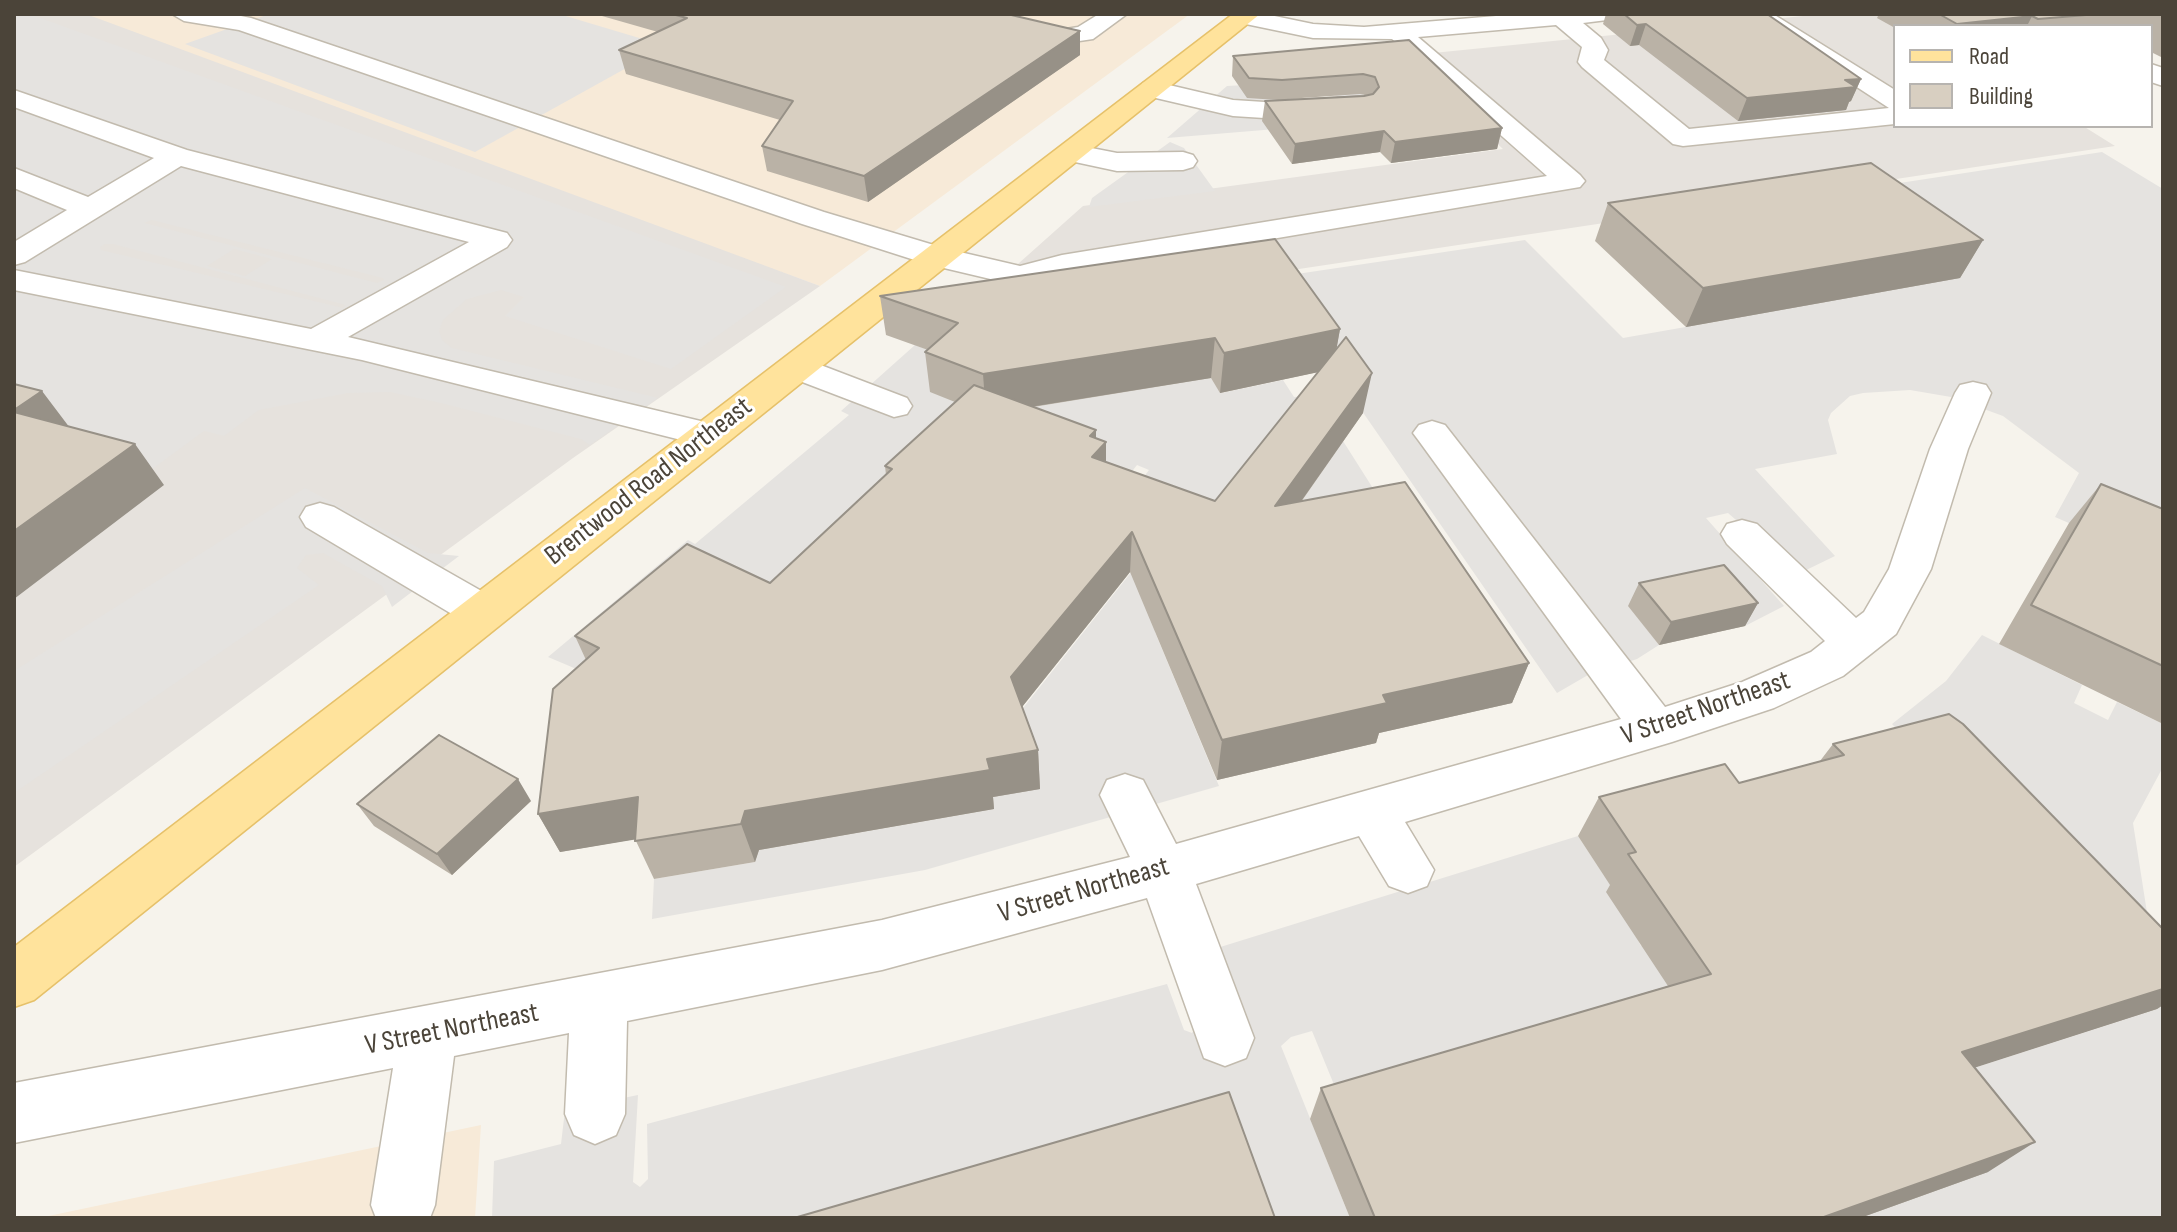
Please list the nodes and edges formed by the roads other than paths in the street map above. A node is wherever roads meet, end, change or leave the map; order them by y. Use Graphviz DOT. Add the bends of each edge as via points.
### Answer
graph roads {
  1 [pos="184,14"];
  2 [pos="962,14"];
  3 [pos="1115,14"];
  4 [pos="1607,14"];
  5 [pos="1757,14"];
  6 [pos="1246,16"];
  7 [pos="1559,16"];
  8 [pos="1013,19"];
  9 [pos="1398,32"];
  10 [pos="1152,89"];
  11 [pos="14,98"];
  12 [pos="1893,101"];
  13 [pos="1346,106"];
  14 [pos="1893,116"];
  15 [pos="1071,153"];
  16 [pos="177,156"];
  17 [pos="1183,161"];
  18 [pos="14,177"];
  19 [pos="90,209"];
  20 [pos="14,255"];
  21 [pos="938,257"];
  22 [pos="14,280"];
  23 [pos="317,340"];
  24 [pos="797,367"];
  25 [pos="1973,393"];
  26 [pos="894,406"];
  27 [pos="1432,433"];
  28 [pos="709,435"];
  29 [pos="320,517"];
  30 [pos="1742,534"];
  31 [pos="483,612"];
  32 [pos="1856,644"];
  33 [pos="1655,729"];
  34 [pos="1125,795"];
  35 [pos="1370,810"];
  36 [pos="1162,870"];
  37 [pos="1408,870"];
  38 [pos="33,967"];
  39 [pos="14,993"];
  40 [pos="599,1002"];
  41 [pos="427,1036"];
  42 [pos="1225,1038"];
  43 [pos="14,1113"];
  44 [pos="595,1114"];
  45 [pos="403,1205"];
  1 -- 21 [label="street" via="243,23"];
  2 -- 8 [label="street"];
  3 -- 8 [label="street" via="1073,36 1044,34"];
  4 -- 7 [label="street"];
  5 -- 12 [label="street"];
  6 -- 9 [label="street" via="1330,33"];
  6 -- 10 [label="main road, Brentwood Road Northeast"];
  7 -- 9 [label="street"];
  7 -- 14 [label="street" via="1592,43 1596,50 1591,62 1683,138"];
  9 -- 21 [label="street" via="1570,181 1020,276"];
  10 -- 13 [label="street" via="1233,108"];
  10 -- 15 [label="main road, Brentwood Road Northeast"];
  11 -- 16 [label="street"];
  15 -- 17 [label="street" via="1117,162"];
  15 -- 21 [label="main road, Brentwood Road Northeast"];
  16 -- 19 [label="street"];
  16 -- 23 [label="street" via="496,240"];
  18 -- 19 [label="street"];
  19 -- 20 [label="street"];
  21 -- 24 [label="main road, Brentwood Road Northeast"];
  22 -- 23 [label="street"];
  23 -- 28 [label="street"];
  24 -- 26 [label="street"];
  24 -- 28 [label="main road, Brentwood Road Northeast"];
  25 -- 32 [label="street, V Street Northeast" via="1897,597 1880,623"];
  27 -- 33 [label="street"];
  28 -- 31 [label="main road, Brentwood Road Northeast"];
  29 -- 31 [label="street"];
  30 -- 32 [label="street"];
  31 -- 38 [label="main road, Brentwood Road Northeast"];
  32 -- 33 [label="street, V Street Northeast" via="1797,680"];
  33 -- 35 [label="street, V Street Northeast"];
  34 -- 36 [label="street"];
  35 -- 36 [label="street, V Street Northeast"];
  35 -- 37 [label="street"];
  36 -- 40 [label="street, V Street Northeast" via="882,945"];
  36 -- 42 [label="street"];
  38 -- 39 [label="main road, Brentwood Road Northeast"];
  40 -- 41 [label="street, V Street Northeast"];
  40 -- 44 [label="street"];
  41 -- 43 [label="street, V Street Northeast"];
  41 -- 45 [label="street"];
}
